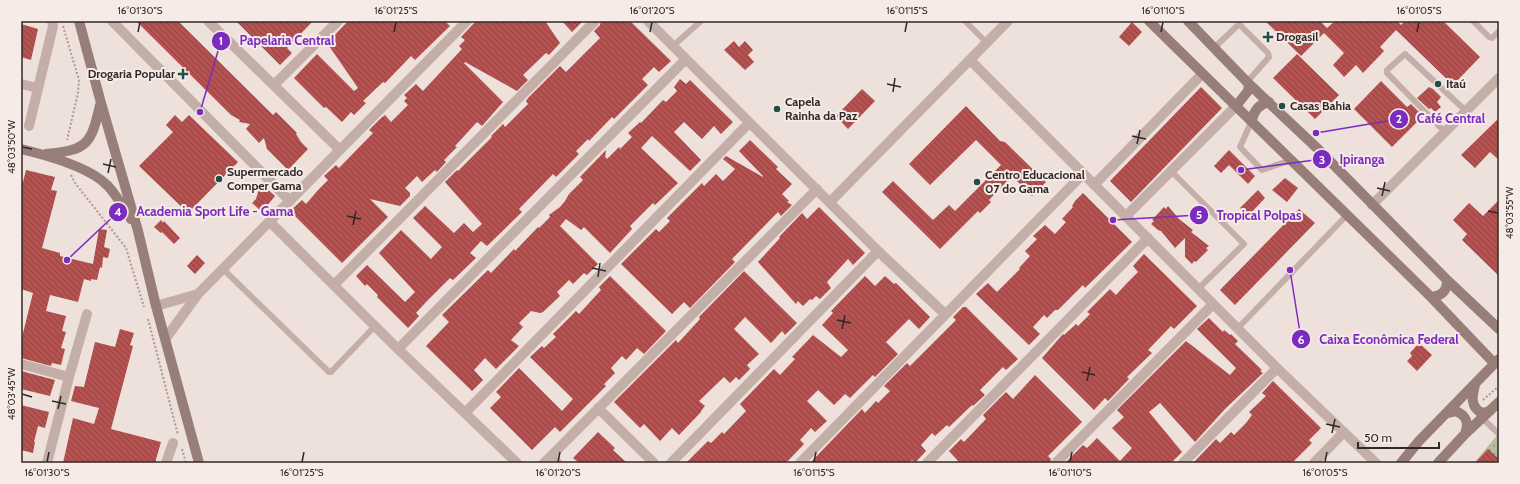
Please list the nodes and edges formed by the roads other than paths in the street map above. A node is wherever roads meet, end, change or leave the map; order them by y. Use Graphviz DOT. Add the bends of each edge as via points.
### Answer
graph roads {
  1 [pos="52,21"];
  2 [pos="79,21"];
  3 [pos="112,21"];
  4 [pos="338,21"];
  5 [pos="467,21"];
  6 [pos="595,21"];
  7 [pos="648,21"];
  8 [pos="701,21"];
  9 [pos="965,21"];
  10 [pos="1149,21"];
  11 [pos="1188,21"];
  12 [pos="1473,21"];
  13 [pos="212,22"];
  14 [pos="1005,22"];
  15 [pos="1499,31"];
  16 [pos="987,43"];
  17 [pos="673,46"];
  18 [pos="1215,47"];
  19 [pos="686,59"];
  20 [pos="970,60"];
  21 [pos="1202,74"];
  22 [pos="1499,78"];
  23 [pos="1248,83"];
  24 [pos="21,84"];
  25 [pos="274,85"];
  26 [pos="38,88"];
  27 [pos="1269,102"];
  28 [pos="101,103"];
  29 [pos="1236,106"];
  30 [pos="1466,111"];
  31 [pos="1252,120"];
  32 [pos="749,123"];
  33 [pos="29,126"];
  34 [pos="1446,132"];
  35 [pos="21,148"];
  36 [pos="340,150"];
  37 [pos="44,155"];
  38 [pos="1291,160"];
  39 [pos="1171,171"];
  40 [pos="1082,174"];
  41 [pos="1094,185"];
  42 [pos="817,189"];
  43 [pos="290,201"];
  44 [pos="830,202"];
  45 [pos="1372,205"];
  46 [pos="1126,216"];
  47 [pos="1347,216"];
  48 [pos="270,222"];
  49 [pos="138,231"];
  50 [pos="1148,238"];
  51 [pos="878,251"];
  52 [pos="223,269"];
  53 [pos="1447,280"];
  54 [pos="334,285"];
  55 [pos="1198,289"];
  56 [pos="198,294"];
  57 [pos="1431,297"];
  58 [pos="1213,304"];
  59 [pos="156,306"];
  60 [pos="87,314"];
  61 [pos="945,314"];
  62 [pos="375,326"];
  63 [pos="1238,328"];
  64 [pos="1499,329"];
  65 [pos="166,338"];
  66 [pos="398,349"];
  67 [pos="1497,361"];
  68 [pos="21,364"];
  69 [pos="1277,368"];
  70 [pos="70,377"];
  71 [pos="1475,385"];
  72 [pos="1499,402"];
  73 [pos="598,408"];
  74 [pos="1490,411"];
  75 [pos="465,413"];
  76 [pos="1447,413"];
  77 [pos="1482,418"];
  78 [pos="1344,432"];
  79 [pos="1465,434"];
  80 [pos="1499,434"];
  81 [pos="178,444"];
  82 [pos="551,455"];
  83 [pos="46,463"];
  84 [pos="166,463"];
  85 [pos="199,463"];
  86 [pos="517,463"];
  87 [pos="544,463"];
  88 [pos="560,463"];
  89 [pos="654,463"];
  90 [pos="671,463"];
  91 [pos="800,463"];
  92 [pos="927,463"];
  93 [pos="1056,463"];
  94 [pos="1183,463"];
  95 [pos="1314,463"];
  96 [pos="1376,463"];
  97 [pos="1401,463"];
  98 [pos="1438,463"];
  1 -- 26 [label="street" via="53,26"];
  2 -- 28 [label="main road"];
  3 -- 43 [label="street"];
  4 -- 25 [label="street"];
  5 -- 36 [label="street"];
  6 -- 54 [label="street"];
  7 -- 17 [label="street"];
  8 -- 17 [label="lane"];
  9 -- 16 [label="lane"];
  10 -- 21 [label="main road"];
  11 -- 18 [label="main road"];
  12 -- 15 [label="lane" via="1488,37 1492,38"];
  13 -- 25 [label="street"];
  14 -- 16 [label="street"];
  16 -- 20 [label="street"];
  17 -- 19 [label="street"];
  18 -- 23 [label="main road"];
  18 -- 23 [label="lane" via="1240,25 1268,53 1269,57"];
  19 -- 32 [label="street"];
  19 -- 66 [label="street"];
  20 -- 40 [label="street"];
  20 -- 44 [label="street"];
  21 -- 29 [label="main road"];
  21 -- 41 [label="street"];
  22 -- 30 [label="street"];
  23 -- 27 [label="main road"];
  23 -- 29 [label="main road" via="1248,91"];
  24 -- 26 [label="street"];
  25 -- 36 [label="street"];
  26 -- 33 [label="street"];
  27 -- 31 [label="main road" via="1258,108"];
  27 -- 45 [label="main road" via="1320,150"];
  28 -- 37 [label="main road" via="95,127 84,144 65,152"];
  28 -- 49 [label="main road"];
  29 -- 31 [label="main road"];
  29 -- 39 [label="street"];
  30 -- 34 [label="street"];
  30 -- 34 [label="lane" via="1405,54 1387,70 1387,73"];
  31 -- 38 [label="main road"];
  31 -- 38 [label="lane" via="1240,147 1262,170"];
  32 -- 42 [label="street"];
  32 -- 75 [label="street"];
  34 -- 45 [label="street"];
  35 -- 37 [label="main road"];
  36 -- 43 [label="street"];
  37 -- 49 [label="main road" via="90,173 107,186"];
  38 -- 47 [label="main road"];
  39 -- 46 [label="street"];
  39 -- 55 [label="lane" via="1244,244"];
  40 -- 41 [label="street"];
  40 -- 61 [label="street"];
  41 -- 46 [label="street"];
  42 -- 44 [label="street"];
  42 -- 73 [label="street"];
  43 -- 48 [label="street"];
  44 -- 51 [label="street"];
  45 -- 53 [label="main road"];
  46 -- 50 [label="street"];
  47 -- 57 [label="main road"];
  47 -- 63 [label="lane"];
  48 -- 52 [label="street"];
  48 -- 54 [label="street"];
  49 -- 59 [label="main road"];
  50 -- 55 [label="street"];
  50 -- 92 [label="street"];
  51 -- 61 [label="street"];
  51 -- 90 [label="street"];
  52 -- 56 [label="street"];
  52 -- 62 [label="lane" via="329,372"];
  53 -- 57 [label="main road" via="1447,287 1443,293 1438,297"];
  53 -- 64 [label="main road"];
  54 -- 62 [label="street"];
  55 -- 58 [label="street"];
  56 -- 59 [label="street"];
  56 -- 65 [label="street"];
  57 -- 67 [label="main road"];
  58 -- 63 [label="street"];
  58 -- 93 [label="street"];
  59 -- 65 [label="main road"];
  60 -- 70 [label="street"];
  61 -- 91 [label="street"];
  62 -- 66 [label="street"];
  63 -- 69 [label="street"];
  65 -- 85 [label="main road"];
  66 -- 75 [label="street"];
  67 -- 71 [label="main road"];
  68 -- 70 [label="street"];
  69 -- 78 [label="street"];
  69 -- 94 [label="street"];
  70 -- 83 [label="street"];
  71 -- 74 [label="main road" via="1473,404 1482,413"];
  71 -- 76 [label="main road"];
  72 -- 74 [label="main road"];
  73 -- 82 [label="street"];
  73 -- 89 [label="street"];
  74 -- 77 [label="main road"];
  75 -- 86 [label="street"];
  76 -- 79 [label="main road" via="1456,411 1464,416 1467,422"];
  76 -- 97 [label="main road"];
  77 -- 79 [label="main road"];
  77 -- 80 [label="lane"];
  78 -- 95 [label="street"];
  78 -- 96 [label="street"];
  79 -- 98 [label="main road"];
  81 -- 84 [label="street"];
  82 -- 87 [label="street"];
  82 -- 88 [label="lane"];
}
